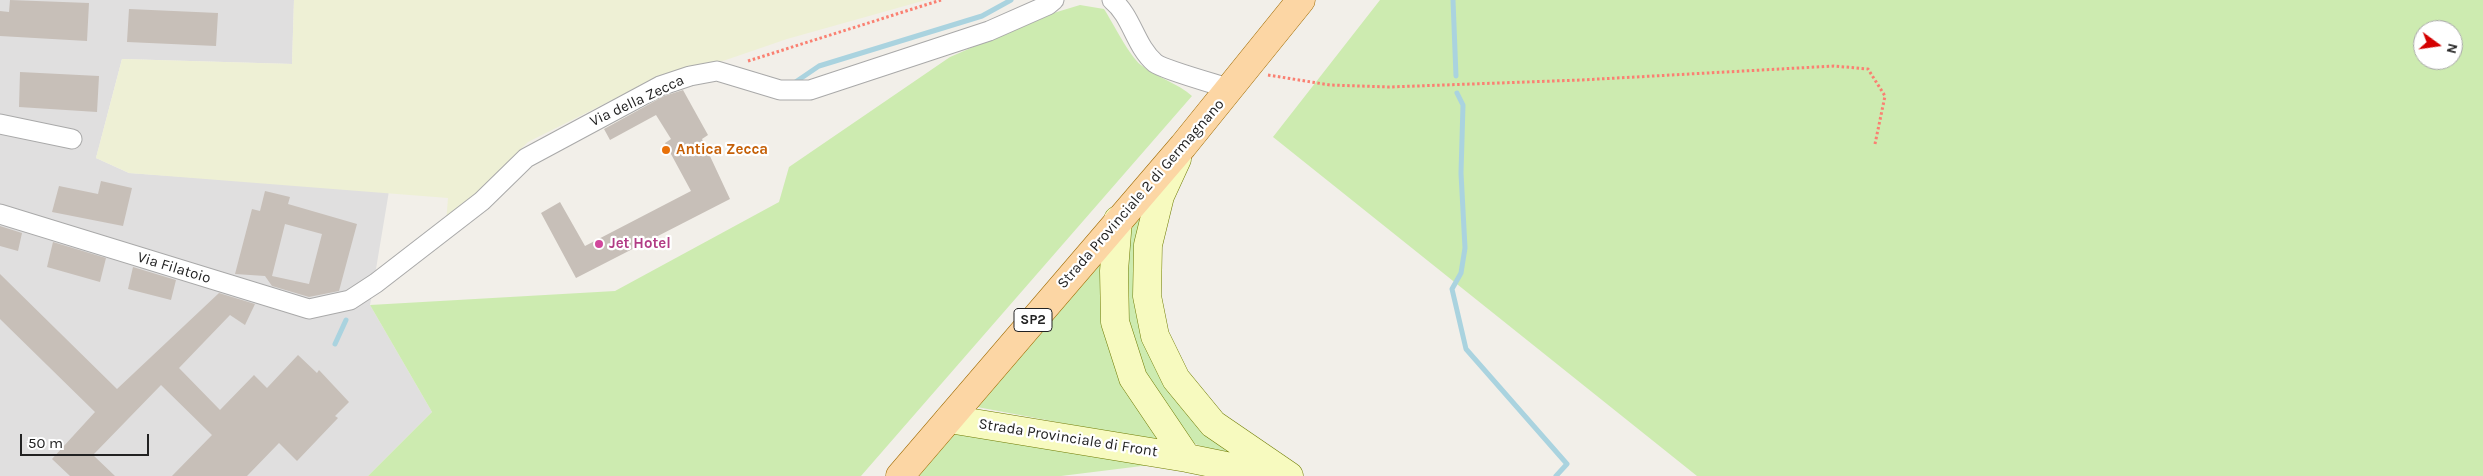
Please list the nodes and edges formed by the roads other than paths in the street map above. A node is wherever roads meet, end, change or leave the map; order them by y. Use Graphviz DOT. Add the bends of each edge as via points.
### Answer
graph roads {
  1 [pos="1054,0"];
  2 [pos="1112,0"];
  3 [pos="1302,0"];
  4 [pos="1238,80"];
  5 [pos="0,124"];
  6 [pos="72,139"];
  7 [pos="1183,146"];
  8 [pos="0,214"];
  9 [pos="1118,220"];
  10 [pos="350,300"];
  11 [pos="949,419"];
  12 [pos="1197,470"];
  13 [pos="900,476"];
  14 [pos="1276,476"];
  15 [pos="1289,476"];
  1 -- 10 [label="street, Via della Zecca" via="989,31 810,90 780,90 717,71 660,86 526,158 482,201"];
  2 -- 4 [label="street" via="1120,7 1142,48 1155,64"];
  3 -- 4 [label="main road, Strada Provinciale 2 di Germagnano / SP2"];
  4 -- 7 [label="main road, Strada Provinciale 2 di Germagnano / SP2"];
  5 -- 6 [label="street"];
  7 -- 9 [label="main road, Strada Provinciale 2 di Germagnano / SP2"];
  7 -- 15 [label="main road" via="1160,196 1148,245 1147,296 1155,336 1176,379 1213,424"];
  8 -- 10 [label="street, Via Filatoio" via="309,308"];
  9 -- 11 [label="main road, Strada Provinciale 2 di Germagnano / SP2"];
  9 -- 12 [label="main road" via="1115,322 1133,378"];
  11 -- 12 [label="main road, Strada Provinciale di Front"];
  11 -- 13 [label="main road, Strada Provinciale 2 di Germagnano / SP2"];
  12 -- 14 [label="main road, Strada Provinciale di Front"];
}
